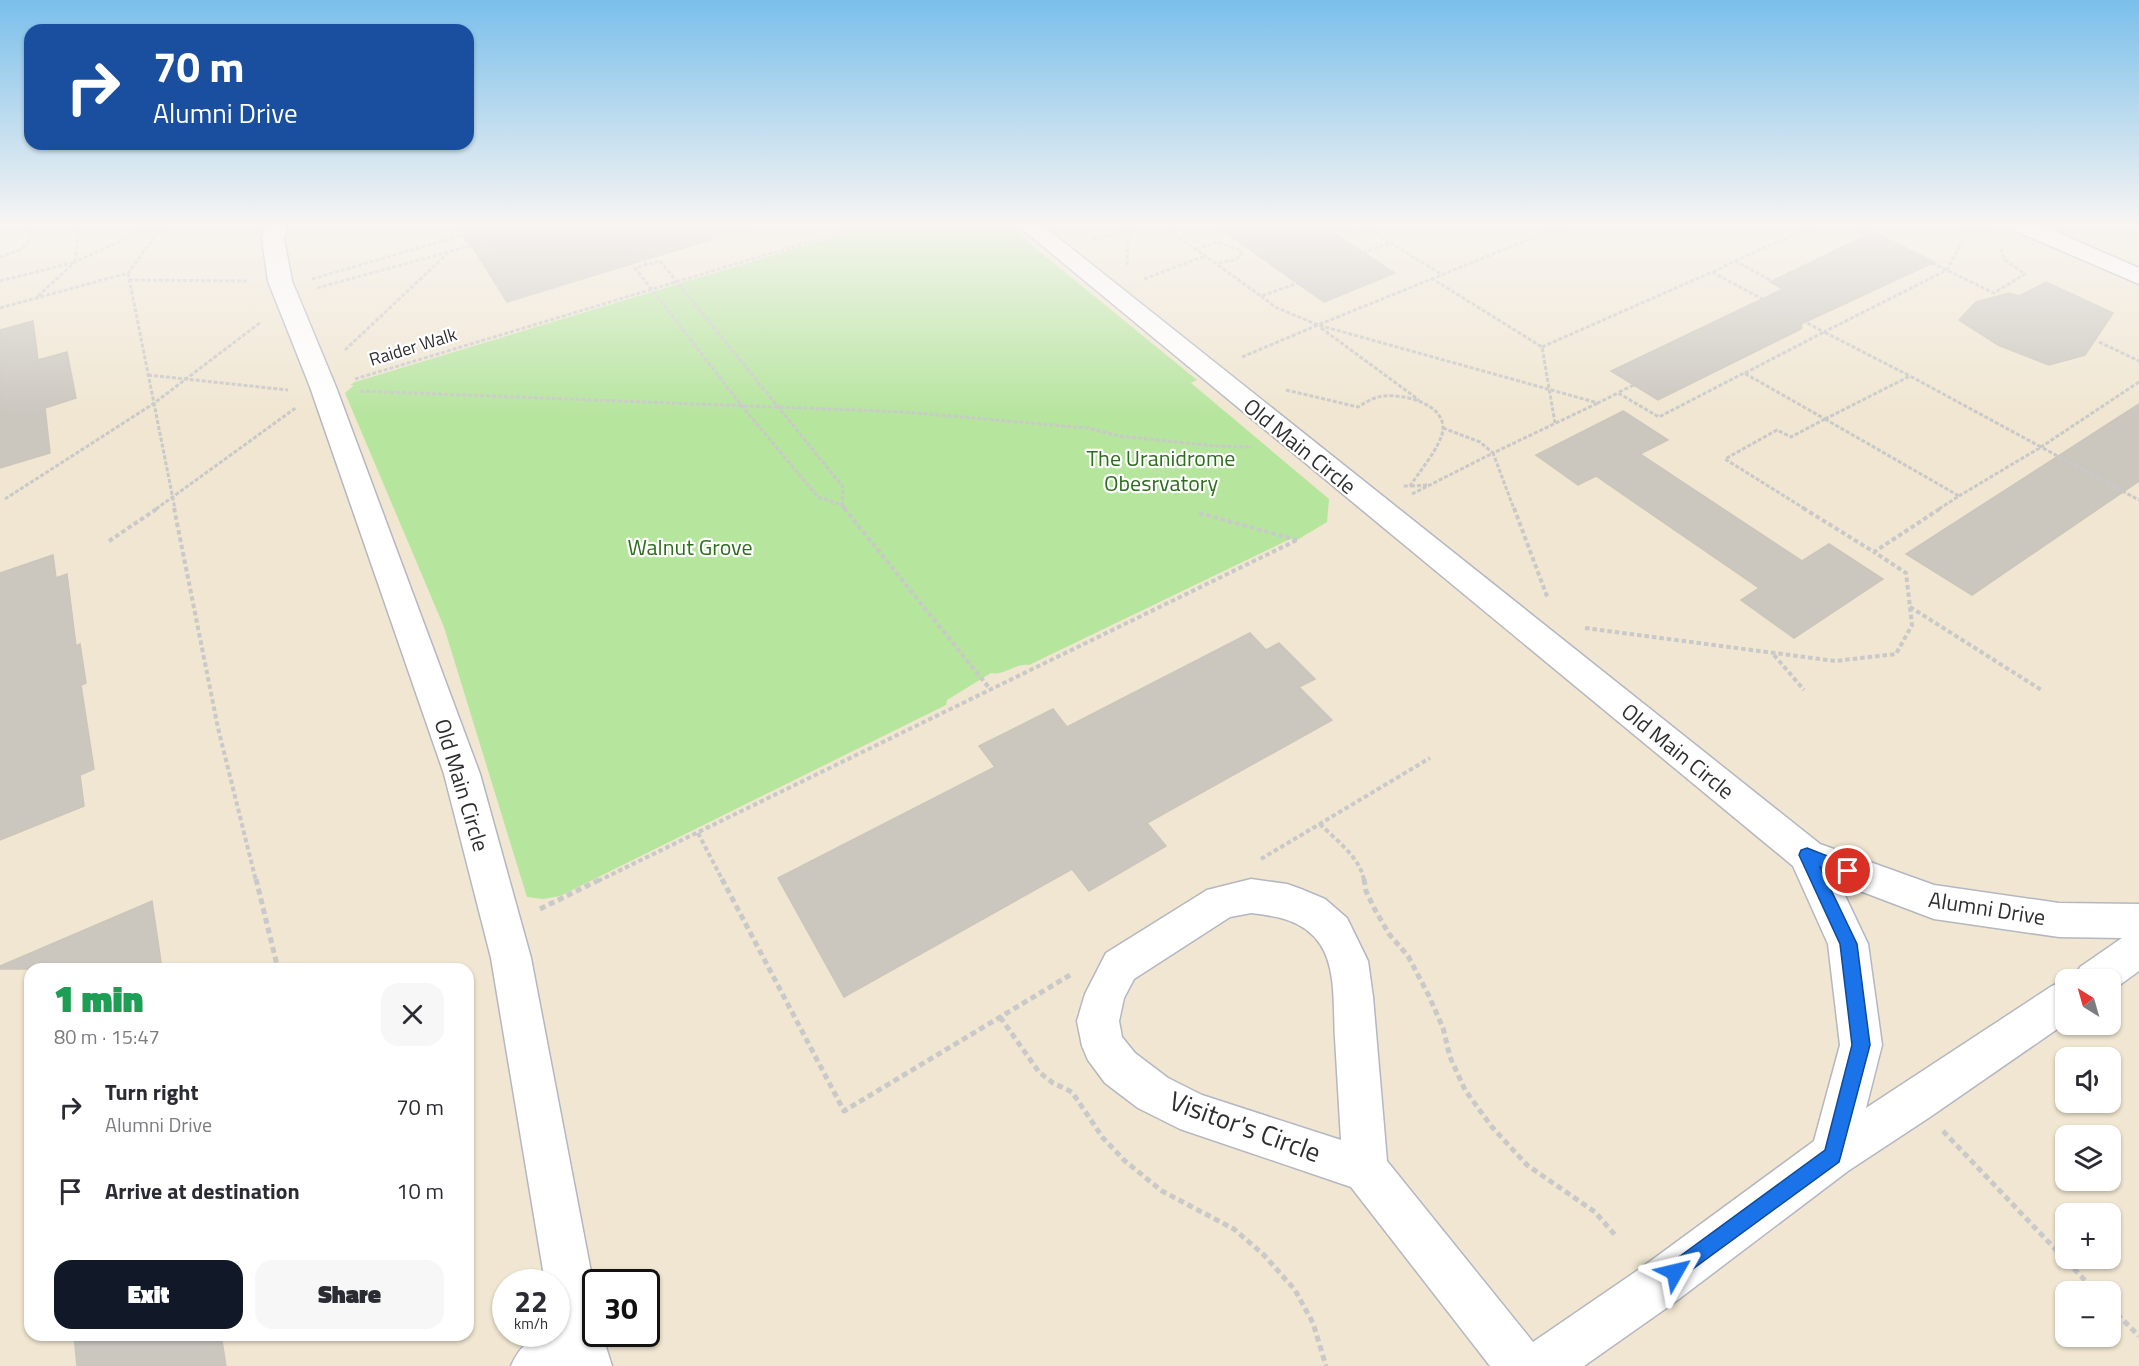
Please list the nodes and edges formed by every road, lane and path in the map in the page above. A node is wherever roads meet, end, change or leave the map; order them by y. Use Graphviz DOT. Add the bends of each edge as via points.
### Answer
graph roads {
  1 [pos="47,288"];
  2 [pos="74,288"];
  3 [pos="131,288"];
  4 [pos="283,288"];
  5 [pos="411,288"];
  6 [pos="510,288"];
  7 [pos="546,288"];
  8 [pos="658,288"];
  9 [pos="682,288"];
  10 [pos="1106,288"];
  11 [pos="1119,288"];
  12 [pos="1250,288"];
  13 [pos="1285,288"];
  14 [pos="1408,288"];
  15 [pos="1447,288"];
  16 [pos="1676,288"];
  17 [pos="1741,288"];
  18 [pos="1912,288"];
  19 [pos="1983,288"];
  20 [pos="2003,288"];
  21 [pos="651,290"];
  22 [pos="1110,291"];
  23 [pos="1261,296"];
  24 [pos="36,298"];
  25 [pos="0,308"];
  26 [pos="1785,311"];
  27 [pos="270,315"];
  28 [pos="1772,318"];
  29 [pos="1318,325"];
  30 [pos="1824,332"];
  31 [pos="2099,342"];
  32 [pos="1542,347"];
  33 [pos="344,351"];
  34 [pos="1233,361"];
  35 [pos="2139,361"];
  36 [pos="1744,373"];
  37 [pos="148,375"];
  38 [pos="1910,376"];
  39 [pos="185,379"];
  40 [pos="353,380"];
  41 [pos="2139,382"];
  42 [pos="1634,385"];
  43 [pos="1549,388"];
  44 [pos="351,390"];
  45 [pos="1283,390"];
  46 [pos="298,391"];
  47 [pos="1618,393"];
  48 [pos="1420,400"];
  49 [pos="302,403"];
  50 [pos="1598,403"];
  51 [pos="153,404"];
  52 [pos="741,405"];
  53 [pos="778,406"];
  54 [pos="1826,420"];
  55 [pos="1555,423"];
  56 [pos="1443,428"];
  57 [pos="1258,446"];
  58 [pos="2041,447"];
  59 [pos="1493,453"];
  60 [pos="1430,485"];
  61 [pos="1399,486"];
  62 [pos="1410,486"];
  63 [pos="1959,496"];
  64 [pos="172,498"];
  65 [pos="1404,498"];
  66 [pos="5,499"];
  67 [pos="2139,500"];
  68 [pos="842,505"];
  69 [pos="1199,513"];
  70 [pos="109,541"];
  71 [pos="1874,552"];
  72 [pos="1550,603"];
  73 [pos="1910,606"];
  74 [pos="1580,627"];
  75 [pos="1774,655"];
  76 [pos="990,689"];
  77 [pos="1804,690"];
  78 [pos="2043,691"];
  79 [pos="1430,758"];
  80 [pos="1320,824"];
  81 [pos="698,833"];
  82 [pos="1807,855"];
  83 [pos="1258,861"];
  84 [pos="540,909"];
  85 [pos="2139,921"];
  86 [pos="2139,949"];
  87 [pos="277,963"];
  88 [pos="2110,969"];
  89 [pos="1078,970"];
  90 [pos="2055,1007"];
  91 [pos="1000,1017"];
  92 [pos="1916,1102"];
  93 [pos="1832,1155"];
  94 [pos="1365,1170"];
  95 [pos="1616,1236"];
  96 [pos="2086,1281"];
  97 [pos="2121,1318"];
  98 [pos="2139,1336"];
  99 [pos="583,1353"];
  100 [pos="536,1366"];
  101 [pos="1326,1366"];
  102 [pos="1521,1366"];
  103 [pos="1542,1366"];
  1 -- 24 [label="path"];
  2 -- 24 [label="path"];
  3 -- 37 [label="path"];
  4 -- 99 [label="street, Old Main Circle" via="323,387 462,774 511,958"];
  5 -- 33 [label="path"];
  6 -- 7 [label="path" via="516,297"];
  8 -- 21 [label="path, Raider Walk"];
  9 -- 53 [label="path"];
  10 -- 22 [label="street, Old Main Circle"];
  11 -- 22 [label="path"];
  12 -- 23 [label="path"];
  13 -- 23 [label="path"];
  14 -- 29 [label="path"];
  15 -- 32 [label="path"];
  16 -- 32 [label="path"];
  17 -- 26 [label="path"];
  18 -- 30 [label="path"];
  19 -- 20 [label="path" via="1994,293"];
  21 -- 40 [label="path, Raider Walk"];
  21 -- 52 [label="path"];
  22 -- 82 [label="street, Old Main Circle"];
  23 -- 29 [label="path" via="1275,307"];
  24 -- 25 [label="path"];
  26 -- 28 [label="path"];
  26 -- 30 [label="path"];
  27 -- 39 [label="path"];
  29 -- 34 [label="path"];
  29 -- 43 [label="path"];
  29 -- 48 [label="path"];
  30 -- 36 [label="path"];
  30 -- 38 [label="path"];
  31 -- 35 [label="path"];
  32 -- 43 [label="path"];
  36 -- 47 [label="path" via="1659,417"];
  36 -- 54 [label="path"];
  37 -- 39 [label="path"];
  37 -- 51 [label="path"];
  38 -- 54 [label="path"];
  38 -- 58 [label="path"];
  39 -- 46 [label="path"];
  39 -- 51 [label="path"];
  41 -- 58 [label="path"];
  42 -- 47 [label="path"];
  43 -- 50 [label="path"];
  43 -- 55 [label="path"];
  44 -- 52 [label="path"];
  45 -- 48 [label="path" via="1358,407 1392,395"];
  47 -- 50 [label="path"];
  48 -- 56 [label="path" via="1439,415"];
  49 -- 64 [label="path"];
  50 -- 55 [label="path"];
  51 -- 64 [label="path"];
  51 -- 66 [label="path"];
  52 -- 53 [label="path"];
  52 -- 68 [label="path" via="818,497"];
  53 -- 57 [label="path" via="905,412 1088,428 1106,436 1227,449"];
  53 -- 68 [label="path" via="843,487"];
  54 -- 63 [label="path"];
  54 -- 71 [label="path" via="1791,437 1777,430 1725,459"];
  55 -- 59 [label="path"];
  56 -- 59 [label="path" via="1480,442"];
  56 -- 62 [label="path"];
  58 -- 63 [label="path"];
  58 -- 67 [label="path"];
  59 -- 60 [label="path"];
  59 -- 72 [label="path"];
  60 -- 62 [label="path"];
  60 -- 65 [label="path"];
  61 -- 62 [label="path"];
  63 -- 71 [label="path"];
  64 -- 70 [label="path"];
  64 -- 87 [label="path" via="219,728"];
  68 -- 76 [label="path"];
  69 -- 76 [label="path" via="1297,540"];
  71 -- 73 [label="path" via="1906,573"];
  73 -- 75 [label="path" via="1912,625 1896,654 1835,661"];
  73 -- 78 [label="path"];
  74 -- 75 [label="path"];
  75 -- 77 [label="path"];
  76 -- 81 [label="path"];
  79 -- 80 [label="path"];
  80 -- 83 [label="path"];
  80 -- 95 [label="path" via="1363,873 1374,908 1408,956 1443,1028 1450,1057 1465,1090 1485,1118 1527,1165 1596,1212"];
  81 -- 84 [label="path"];
  81 -- 91 [label="path" via="844,1111"];
  82 -- 85 [label="street, Alumni Drive" via="1934,902 2059,920"];
  82 -- 93 [label="street, Old Main Circle" via="1848,944 1861,1045"];
  86 -- 88 [label="street"];
  89 -- 91 [label="path"];
  90 -- 92 [label="street"];
  91 -- 101 [label="path" via="1039,1072 1072,1092 1125,1161 1162,1191 1234,1229 1264,1255 1295,1290 1313,1323"];
  92 -- 93 [label="street"];
  92 -- 96 [label="path"];
  93 -- 103 [label="street"];
  94 -- 94 [label="street, Visitor's Circle" via="1348,961 1333,930 1311,911 1287,901 1251,896 1221,902 1120,966 1105,993 1098,1021 1102,1046 1120,1068 1154,1093 1195,1114"];
  94 -- 102 [label="street"];
  97 -- 98 [label="path"];
  99 -- 100 [label="street"];
}
